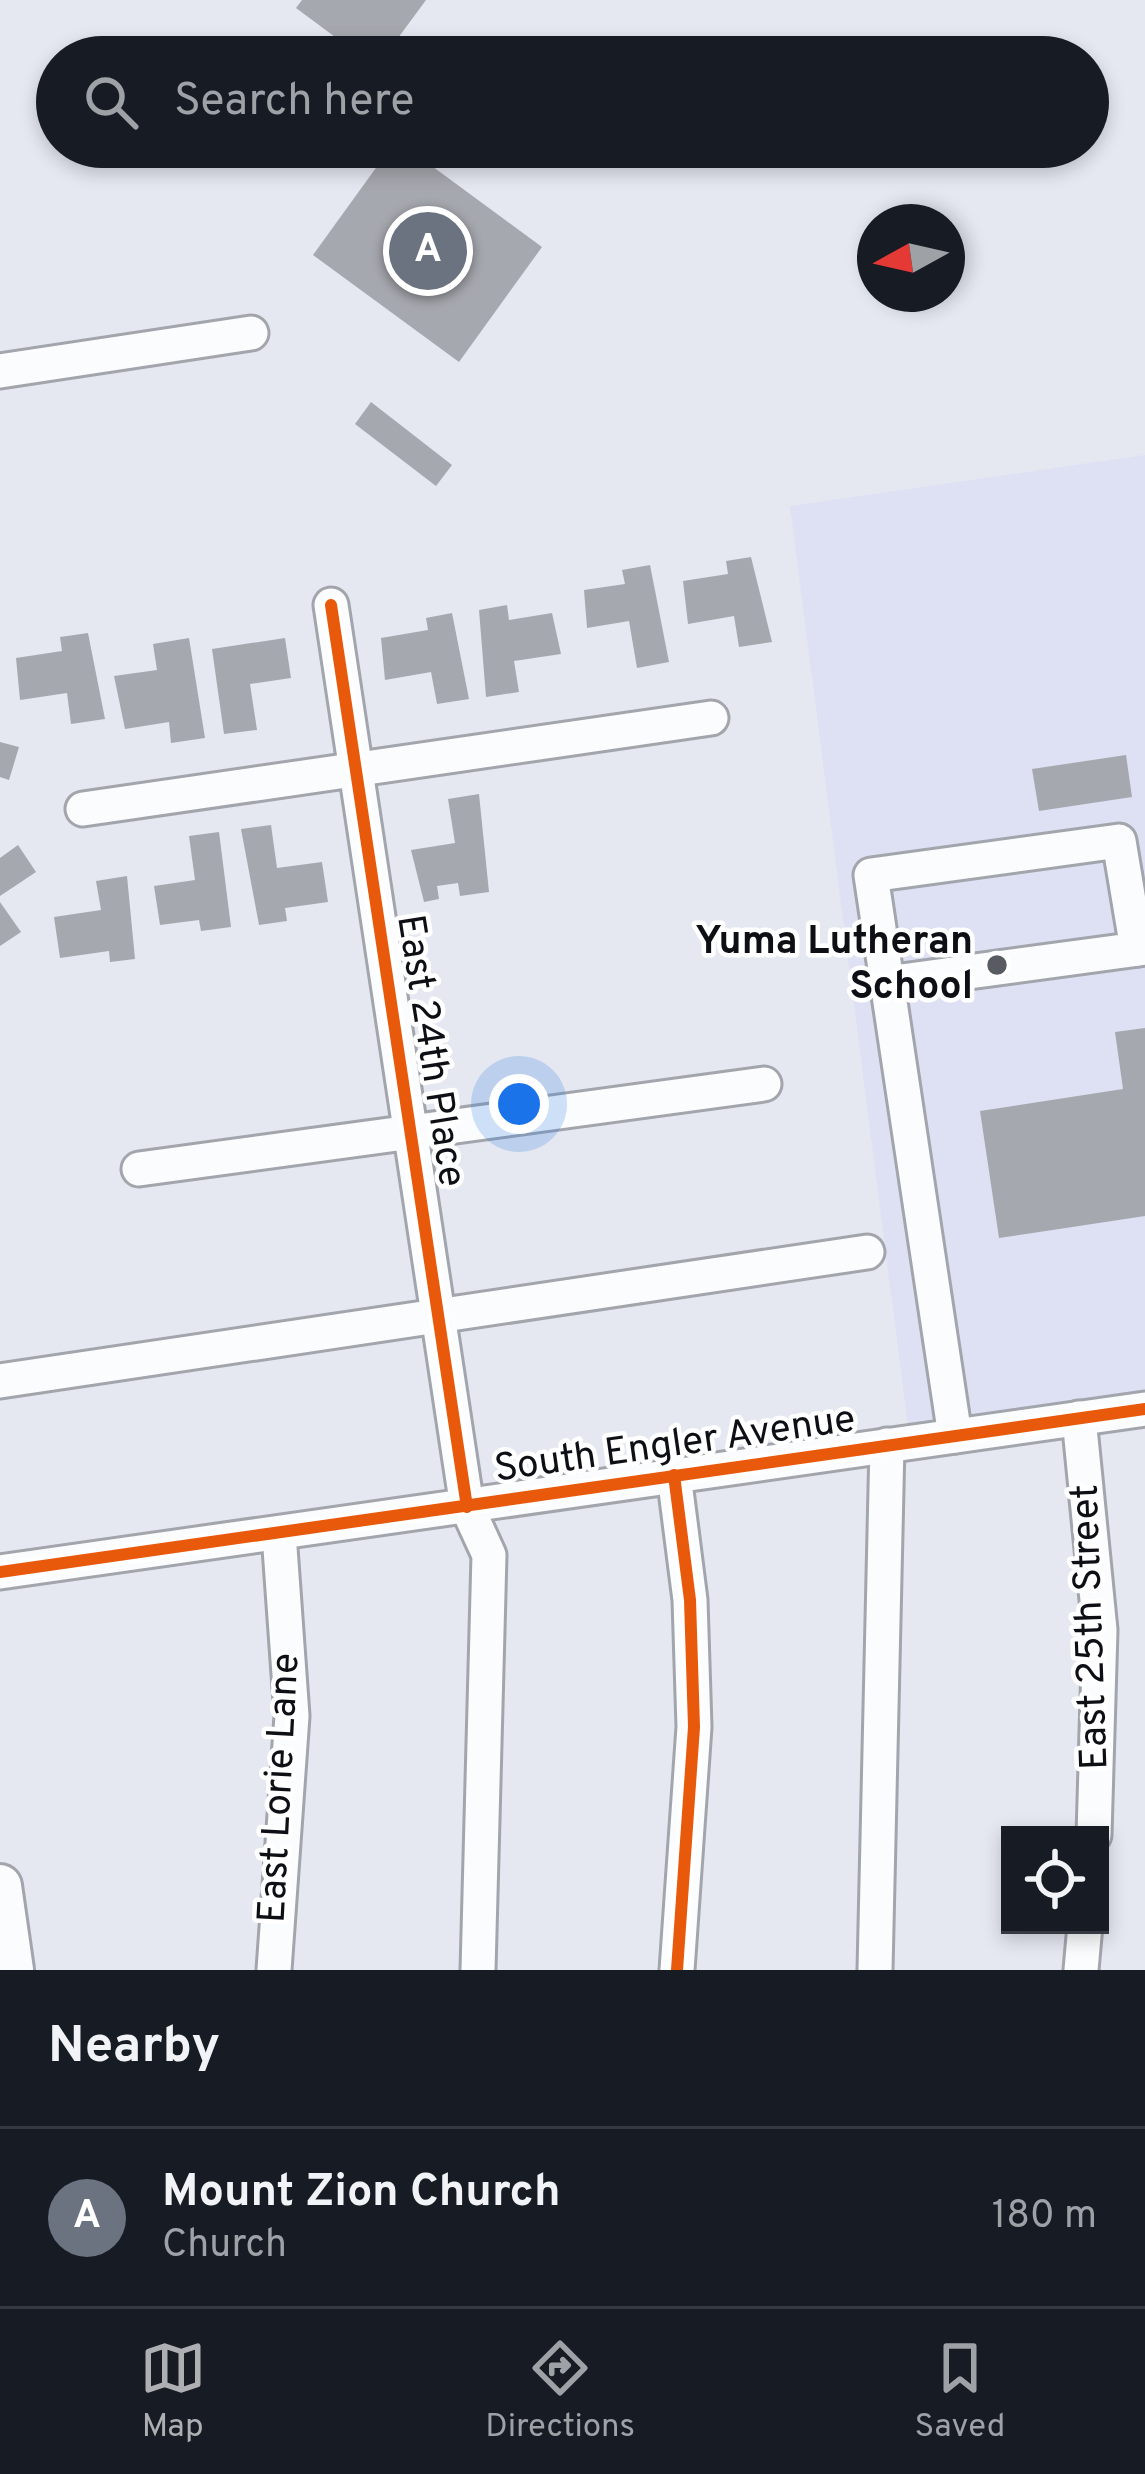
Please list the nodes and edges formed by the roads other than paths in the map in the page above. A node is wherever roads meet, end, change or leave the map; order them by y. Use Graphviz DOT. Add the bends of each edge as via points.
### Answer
graph roads {
  1 [pos="251,333"];
  2 [pos="0,371"];
  3 [pos="331,605"];
  4 [pos="711,718"];
  5 [pos="356,769"];
  6 [pos="83,809"];
  7 [pos="1141,948"];
  8 [pos="887,983"];
  9 [pos="764,1084"];
  10 [pos="411,1135"];
  11 [pos="139,1169"];
  12 [pos="867,1252"];
  13 [pos="439,1316"];
  14 [pos="0,1381"];
  15 [pos="1145,1409"];
  16 [pos="1079,1418"];
  17 [pos="955,1436"];
  18 [pos="887,1445"];
  19 [pos="674,1475"];
  20 [pos="467,1507"];
  21 [pos="279,1534"];
  22 [pos="0,1572"];
  23 [pos="1094,1826"];
  24 [pos="0,1886"];
  25 [pos="1084,1934"];
  26 [pos="12,1970"];
  27 [pos="274,1970"];
  28 [pos="478,1970"];
  29 [pos="677,1970"];
  30 [pos="875,1970"];
  31 [pos="1081,1970"];
  1 -- 2 [label="street"];
  3 -- 5 [label="street, East 24th Place"];
  4 -- 5 [label="street"];
  5 -- 6 [label="street"];
  5 -- 10 [label="street, East 24th Place"];
  7 -- 8 [label="street"];
  7 -- 8 [label="street" via="1119,841 871,875"];
  8 -- 17 [label="street"];
  9 -- 10 [label="street"];
  10 -- 11 [label="street"];
  10 -- 13 [label="street, East 24th Place"];
  12 -- 13 [label="street"];
  13 -- 14 [label="street"];
  13 -- 20 [label="street, East 24th Place"];
  15 -- 16 [label="street, South Engler Avenue"];
  16 -- 17 [label="street, South Engler Avenue"];
  16 -- 23 [label="street, East 25th Street" via="1100,1630"];
  17 -- 18 [label="street, South Engler Avenue"];
  18 -- 19 [label="street, South Engler Avenue"];
  18 -- 30 [label="street"];
  19 -- 20 [label="street, South Engler Avenue"];
  19 -- 29 [label="street" via="690,1600 694,1727"];
  20 -- 21 [label="street, South Engler Avenue"];
  20 -- 28 [label="street, East 24th Place" via="489,1555"];
  21 -- 22 [label="street, South Engler Avenue"];
  21 -- 27 [label="street, East Lorie Lane" via="292,1716"];
  24 -- 26 [label="main road"];
  25 -- 31 [label="street"];
}
